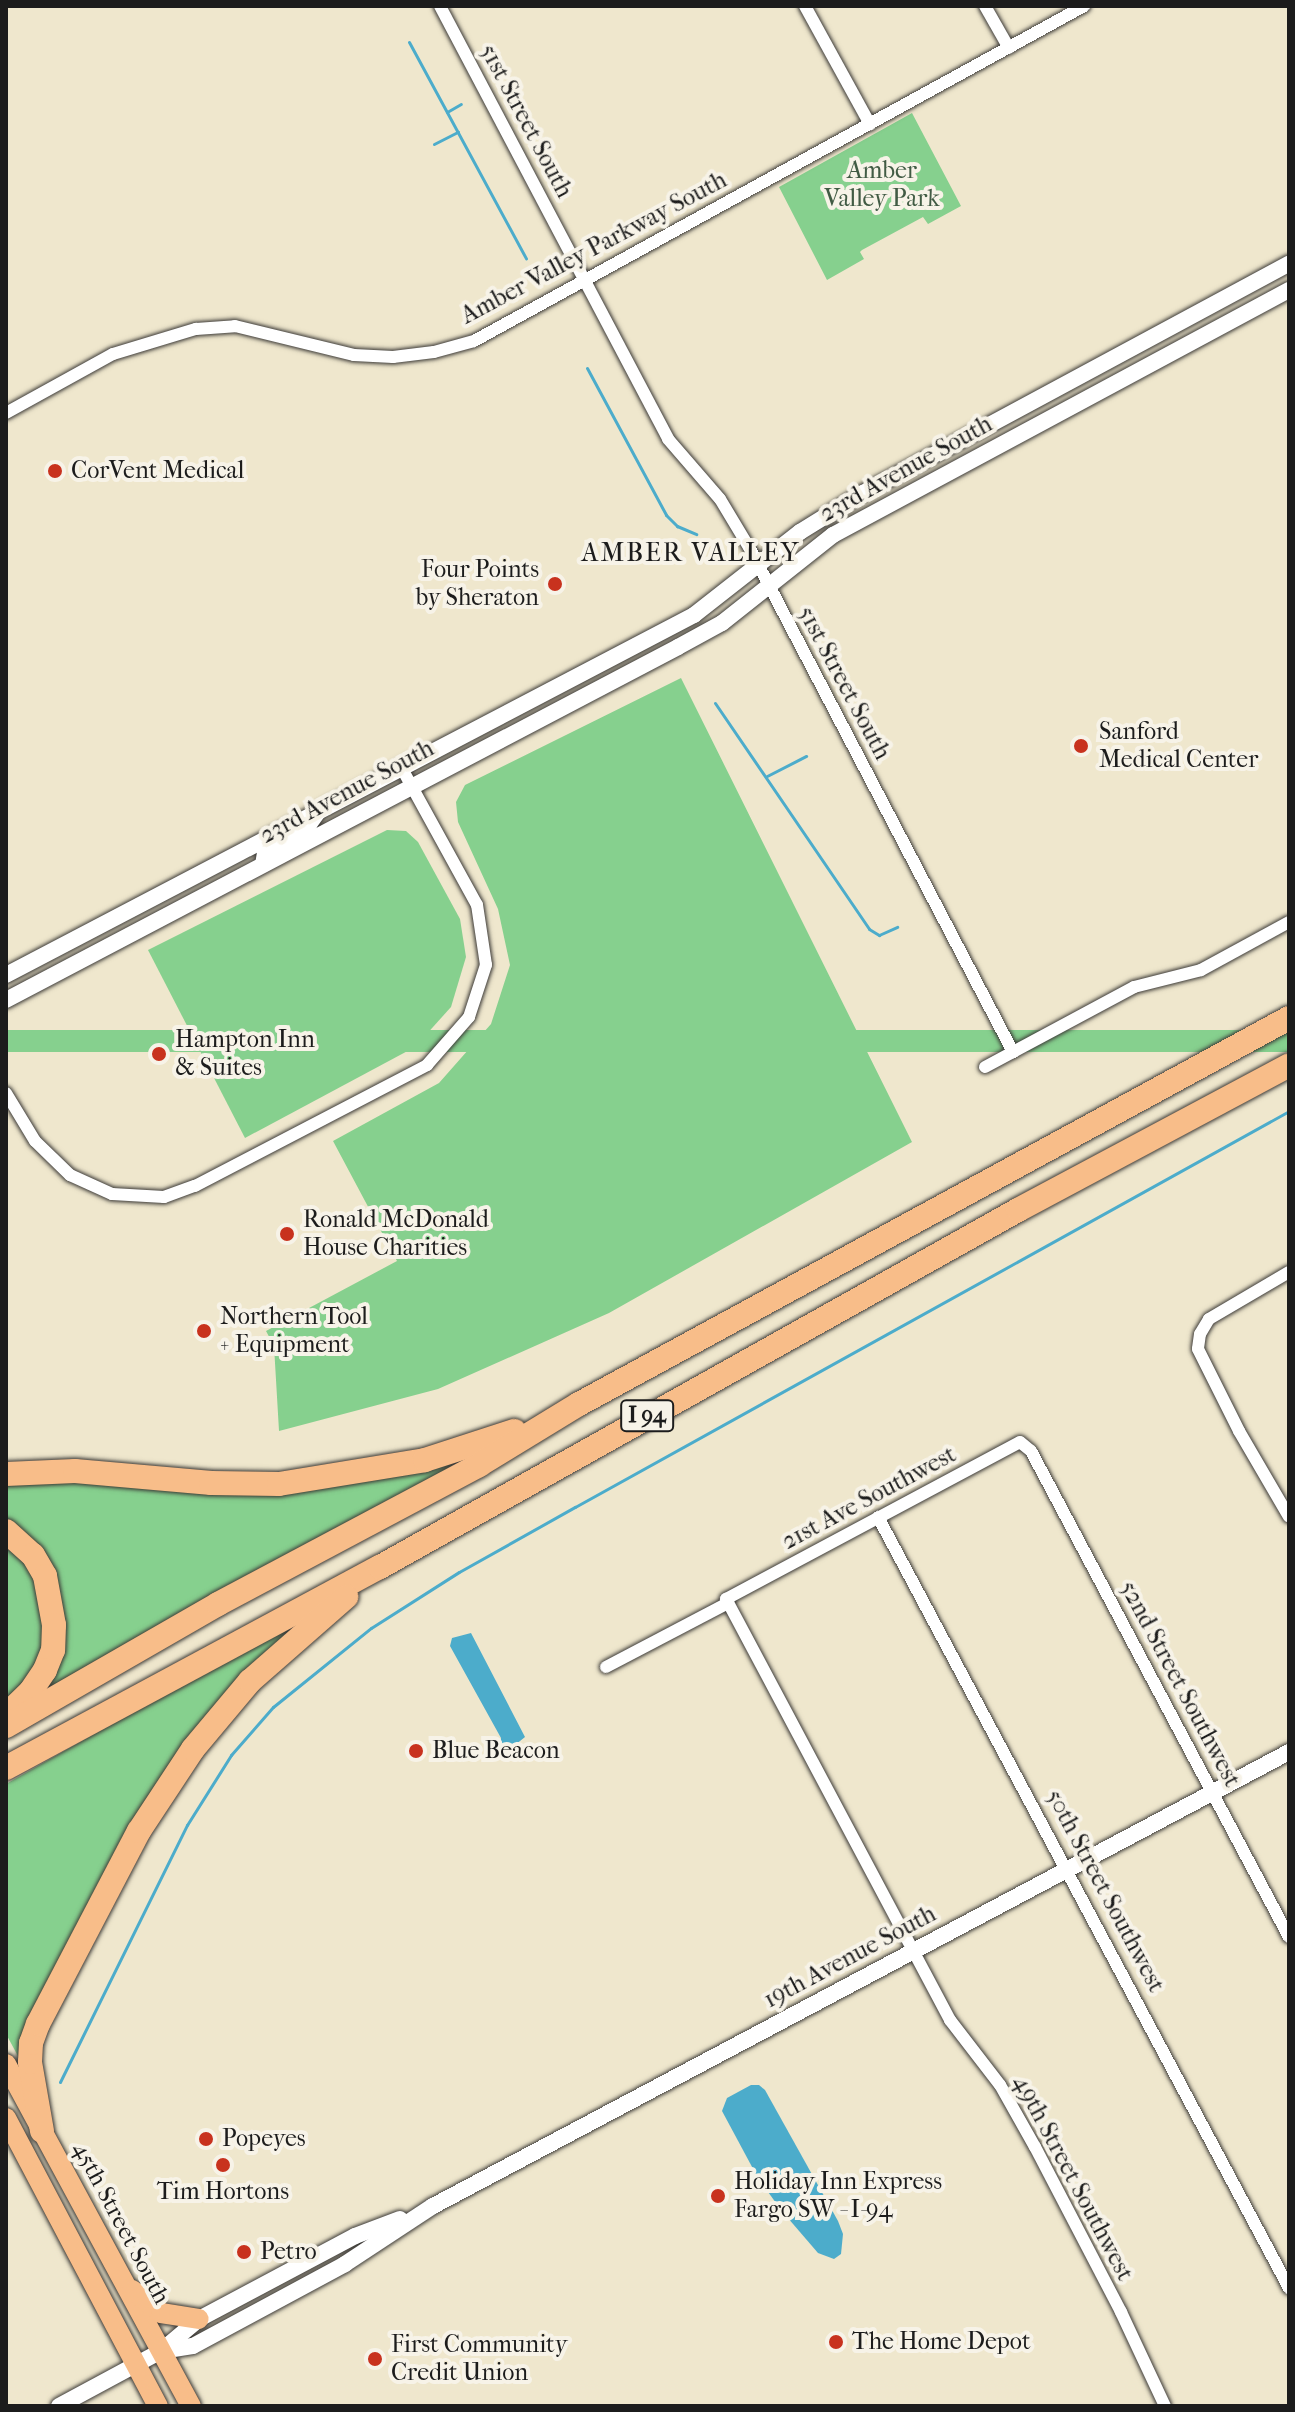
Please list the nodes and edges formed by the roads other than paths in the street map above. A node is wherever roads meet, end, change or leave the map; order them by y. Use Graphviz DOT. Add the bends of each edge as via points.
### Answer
graph roads {
  1 [pos="440,6"];
  2 [pos="805,6"];
  3 [pos="985,6"];
  4 [pos="1084,6"];
  5 [pos="1009,48"];
  6 [pos="870,124"];
  7 [pos="1289,264"];
  8 [pos="587,280"];
  9 [pos="1289,290"];
  10 [pos="6,413"];
  11 [pos="758,566"];
  12 [pos="769,586"];
  13 [pos="401,767"];
  14 [pos="411,785"];
  15 [pos="323,808"];
  16 [pos="247,848"];
  17 [pos="261,865"];
  18 [pos="199,897"];
  19 [pos="1289,922"];
  20 [pos="6,975"];
  21 [pos="6,1000"];
  22 [pos="1289,1018"];
  23 [pos="1013,1052"];
  24 [pos="985,1067"];
  25 [pos="1283,1068"];
  26 [pos="6,1093"];
  27 [pos="1289,1272"];
  28 [pos="579,1404"];
  29 [pos="1031,1451"];
  30 [pos="6,1474"];
  31 [pos="878,1517"];
  32 [pos="1289,1517"];
  33 [pos="6,1531"];
  34 [pos="395,1559"];
  35 [pos="727,1601"];
  36 [pos="606,1667"];
  37 [pos="6,1715"];
  38 [pos="6,1726"];
  39 [pos="1289,1752"];
  40 [pos="6,1768"];
  41 [pos="1212,1792"];
  42 [pos="1068,1869"];
  43 [pos="1289,1937"];
  44 [pos="912,1951"];
  45 [pos="6,2064"];
  46 [pos="6,2118"];
  47 [pos="42,2131"];
  48 [pos="433,2206"];
  49 [pos="125,2284"];
  50 [pos="1289,2288"];
  51 [pos="199,2319"];
  52 [pos="161,2351"];
  53 [pos="135,2365"];
  54 [pos="59,2406"];
  55 [pos="158,2406"];
  56 [pos="191,2406"];
  57 [pos="1165,2406"];
  1 -- 8 [label="street, 51st Street South"];
  2 -- 6 [label="street"];
  3 -- 5 [label="street"];
  4 -- 5 [label="street, Amber Valley Parkway South"];
  5 -- 6 [label="street, Amber Valley Parkway South"];
  6 -- 8 [label="street, Amber Valley Parkway South"];
  7 -- 11 [label="street, 23rd Avenue South" via="863,493"];
  8 -- 10 [label="street, Amber Valley Parkway South" via="501,328 434,352 354,355 235,326 165,336 113,354"];
  8 -- 11 [label="street, 51st Street South" via="668,439 720,499"];
  9 -- 12 [label="street, 23rd Avenue South" via="833,535"];
  11 -- 12 [label="street, 51st Street South"];
  11 -- 13 [label="street, 23rd Avenue South" via="694,615"];
  12 -- 14 [label="street, 23rd Avenue South" via="700,635"];
  12 -- 23 [label="street, 51st Street South"];
  13 -- 14 [label="street"];
  13 -- 15 [label="street, 23rd Avenue South"];
  14 -- 17 [label="street, 23rd Avenue South"];
  14 -- 26 [label="street" via="477,905 486,965 469,1017 427,1065 195,1186 164,1197 112,1194 70,1175 35,1141"];
  15 -- 16 [label="street, 23rd Avenue South"];
  15 -- 17 [label="street, 23rd Avenue South" via="311,825 263,853"];
  16 -- 18 [label="street, 23rd Avenue South" via="250,862 205,888"];
  16 -- 20 [label="street, 23rd Avenue South"];
  17 -- 18 [label="street, 23rd Avenue South"];
  18 -- 21 [label="street, 23rd Avenue South"];
  19 -- 23 [label="street" via="1201,970 1134,987"];
  22 -- 28 [label="highway, I 94"];
  23 -- 24 [label="street"];
  25 -- 34 [label="highway, I 94"];
  27 -- 32 [label="street" via="1209,1319 1198,1349"];
  28 -- 30 [label="highway" via="425,1460 279,1484 75,1471"];
  28 -- 38 [label="highway, I 94" via="479,1465 218,1604"];
  29 -- 31 [label="street, 21st Ave Southwest" via="1020,1442"];
  29 -- 41 [label="street, 52nd Street Southwest"];
  31 -- 35 [label="street, 21st Ave Southwest"];
  31 -- 42 [label="street, 50th Street Southwest"];
  33 -- 37 [label="highway" via="33,1555 45,1576 54,1625 45,1670"];
  34 -- 40 [label="highway, I 94"];
  34 -- 47 [label="highway" via="250,1681 193,1749 139,1831 31,2043"];
  35 -- 36 [label="street, 21st Ave Southwest"];
  35 -- 44 [label="street, 49th Street Southwest"];
  39 -- 41 [label="street, 19th Avenue South"];
  41 -- 42 [label="street, 19th Avenue South"];
  41 -- 43 [label="street, 52nd Street Southwest"];
  42 -- 44 [label="street, 19th Avenue South"];
  42 -- 50 [label="street, 50th Street Southwest"];
  44 -- 48 [label="street, 19th Avenue South"];
  44 -- 57 [label="street, 49th Street Southwest" via="950,2020 1000,2085"];
  45 -- 47 [label="main road, 45th Street South"];
  46 -- 53 [label="main road"];
  47 -- 49 [label="main road, 45th Street South"];
  48 -- 51 [label="street, 19th Avenue South" via="355,2236"];
  48 -- 52 [label="street, 19th Avenue South" via="345,2264 193,2346"];
  49 -- 51 [label="main road" via="161,2313"];
  49 -- 52 [label="main road, 45th Street South"];
  51 -- 52 [label="street, 19th Avenue South"];
  52 -- 53 [label="street, 19th Avenue South"];
  52 -- 56 [label="main road, 45th Street South"];
  53 -- 54 [label="street, 19th Avenue South"];
  53 -- 55 [label="main road"];
}
